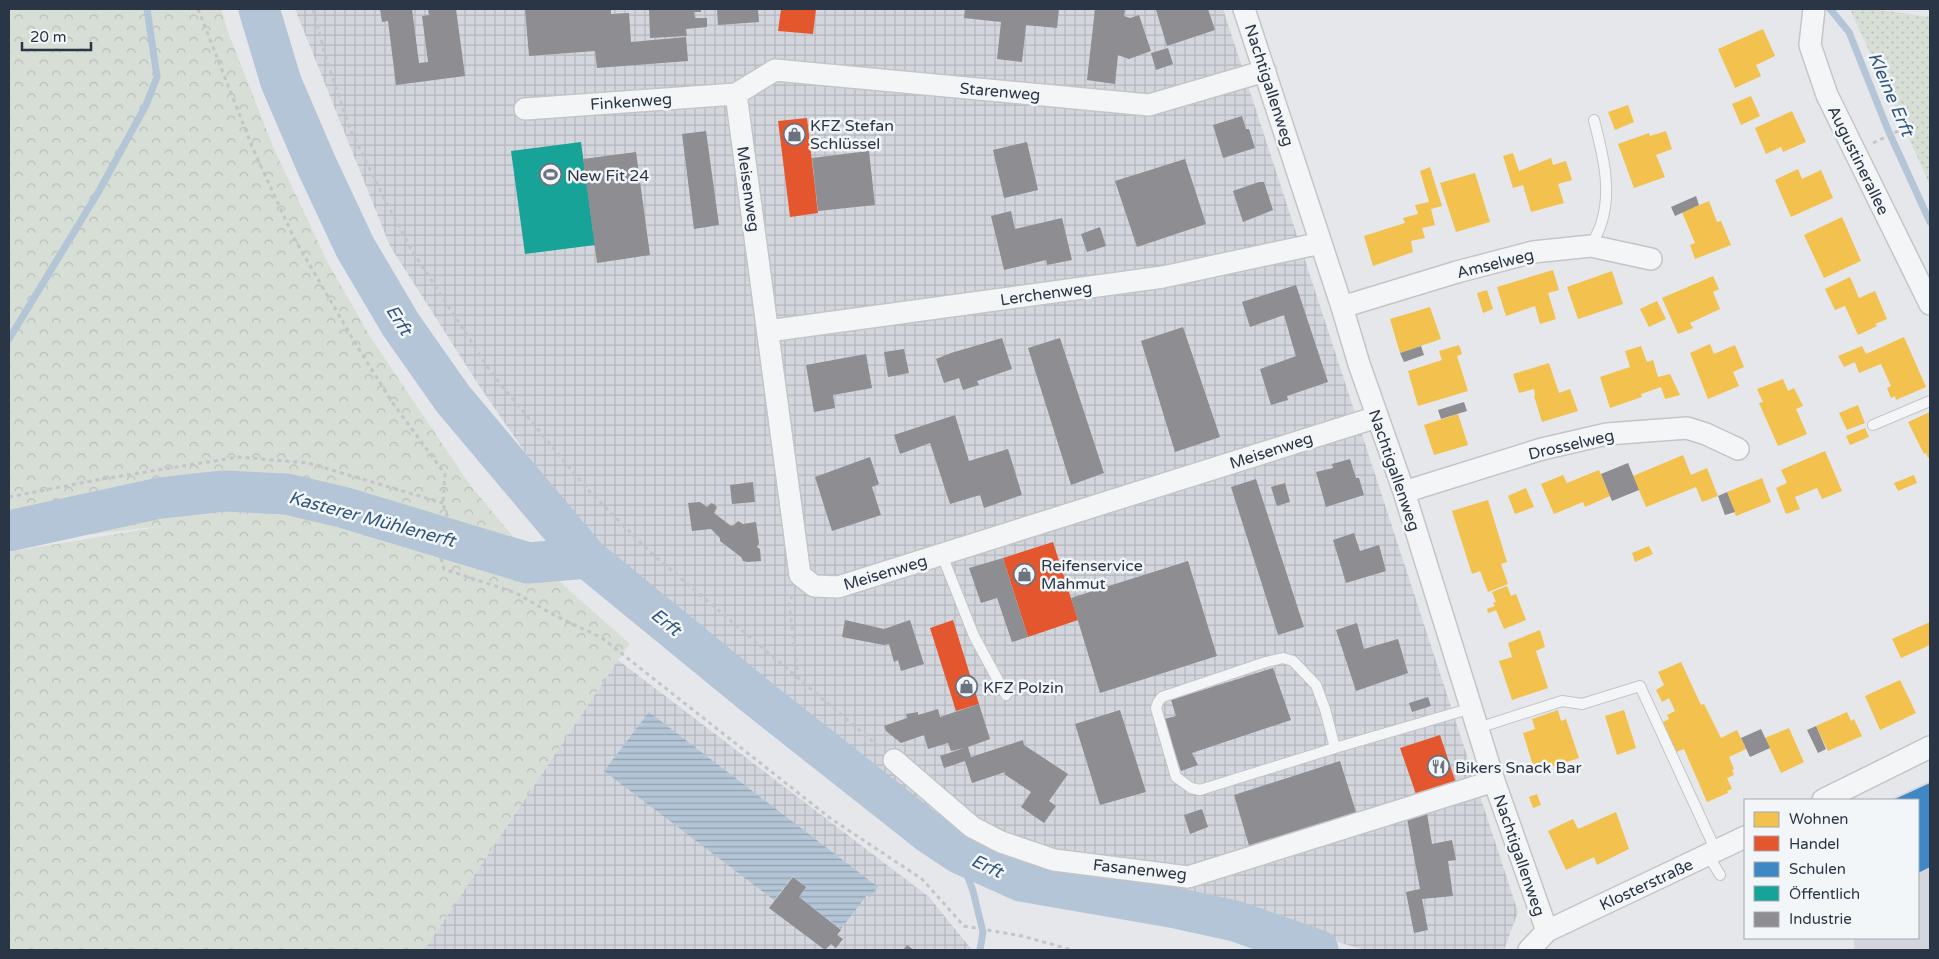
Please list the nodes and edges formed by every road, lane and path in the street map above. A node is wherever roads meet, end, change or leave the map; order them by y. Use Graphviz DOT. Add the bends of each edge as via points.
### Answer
graph roads {
  1 [pos="198,9"];
  2 [pos="313,9"];
  3 [pos="1244,9"];
  4 [pos="1814,13"];
  5 [pos="1265,71"];
  6 [pos="736,94"];
  7 [pos="526,109"];
  8 [pos="1594,120"];
  9 [pos="1902,129"];
  10 [pos="1879,140"];
  11 [pos="1321,243"];
  12 [pos="1591,246"];
  13 [pos="1651,259"];
  14 [pos="1930,304"];
  15 [pos="1342,307"];
  16 [pos="768,331"];
  17 [pos="1930,401"];
  18 [pos="1377,416"];
  19 [pos="1873,425"];
  20 [pos="1738,449"];
  21 [pos="1404,492"];
  22 [pos="9,497"];
  23 [pos="443,503"];
  24 [pos="942,555"];
  25 [pos="800,574"];
  26 [pos="798,678"];
  27 [pos="1006,695"];
  28 [pos="1475,718"];
  29 [pos="1930,747"];
  30 [pos="1335,748"];
  31 [pos="894,760"];
  32 [pos="1494,781"];
  33 [pos="1825,799"];
  34 [pos="1744,837"];
  35 [pos="1712,853"];
  36 [pos="1720,875"];
  37 [pos="1547,931"];
  38 [pos="1072,950"];
  39 [pos="1529,950"];
  1 -- 23 [label="path" via="253,149 294,238 392,402 445,474"];
  2 -- 26 [label="path" via="350,129 380,192 411,250 493,375 588,490 651,553"];
  3 -- 5 [label="street, Nachtigallenweg"];
  4 -- 14 [label="street, Augustinerallee" via="1810,45 1827,96"];
  5 -- 6 [label="street, Starenweg" via="1149,106 775,70"];
  5 -- 11 [label="street, Nachtigallenweg"];
  6 -- 7 [label="street, Finkenweg"];
  6 -- 16 [label="street, Meisenweg"];
  8 -- 12 [label="lane" via="1605,163 1605,197 1602,220"];
  9 -- 10 [label="path"];
  11 -- 15 [label="street, Nachtigallenweg"];
  11 -- 16 [label="street, Lerchenweg" via="1163,277"];
  12 -- 13 [label="street, Amselweg"];
  12 -- 15 [label="street, Amselweg" via="1532,252"];
  15 -- 18 [label="street, Nachtigallenweg"];
  16 -- 25 [label="street, Meisenweg"];
  17 -- 19 [label="lane"];
  18 -- 21 [label="street, Nachtigallenweg"];
  18 -- 24 [label="street, Meisenweg"];
  20 -- 21 [label="street, Drosselweg" via="1687,428 1607,434 1542,449"];
  21 -- 28 [label="street, Nachtigallenweg"];
  22 -- 23 [label="path" via="239,457 308,464"];
  23 -- 38 [label="path" via="450,525 440,554 444,569 516,593 602,638 830,818 922,879 964,926 1022,936"];
  24 -- 25 [label="street, Meisenweg" via="838,587 814,586"];
  24 -- 27 [label="lane" via="974,636"];
  25 -- 26 [label="path" via="789,603"];
  26 -- 31 [label="path"];
  28 -- 30 [label="lane"];
  28 -- 32 [label="street, Nachtigallenweg"];
  28 -- 35 [label="lane" via="1562,701 1582,704 1640,686"];
  29 -- 33 [label="street"];
  30 -- 30 [label="lane" via="1212,787 1191,788 1176,777 1156,708 1162,697 1283,658 1293,661 1316,685"];
  31 -- 32 [label="street, Fasanenweg" via="972,827 1001,842 1054,860 1188,877"];
  32 -- 37 [label="street, Nachtigallenweg"];
  34 -- 35 [label="street, Klosterstraße"];
  35 -- 36 [label="lane"];
  35 -- 37 [label="street, Klosterstraße"];
  37 -- 39 [label="street"];
}
